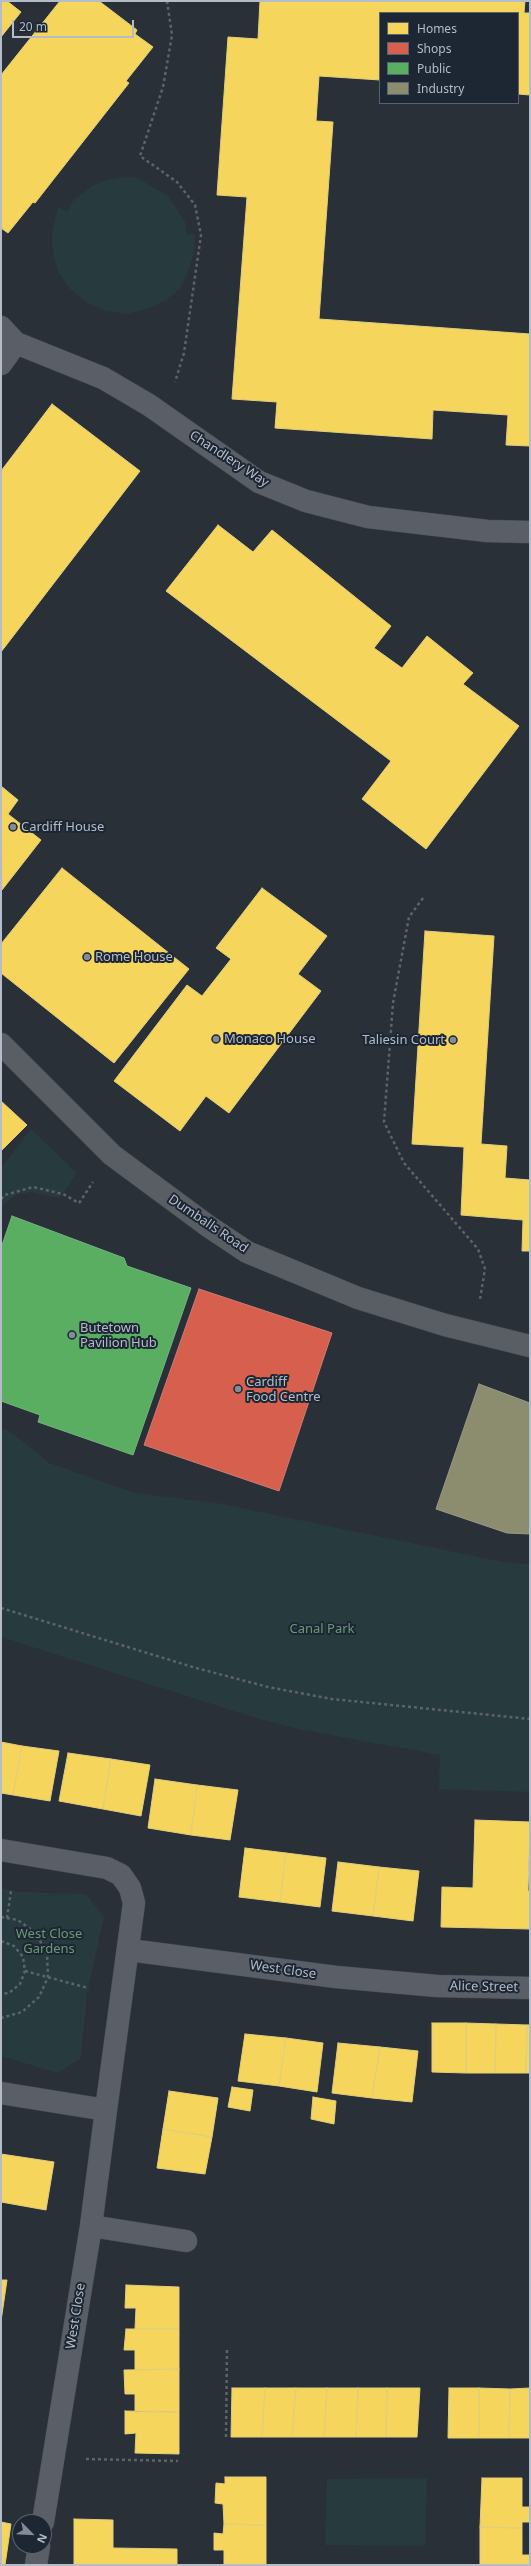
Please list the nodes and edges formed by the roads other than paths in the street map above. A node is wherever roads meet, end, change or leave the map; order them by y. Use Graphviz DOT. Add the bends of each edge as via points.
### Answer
graph roads {
  1 [pos="1,327"];
  2 [pos="16,343"];
  3 [pos="1,364"];
  4 [pos="530,532"];
  5 [pos="1,1044"];
  6 [pos="530,1346"];
  7 [pos="1,1850"];
  8 [pos="129,1950"];
  9 [pos="437,1986"];
  10 [pos="530,1988"];
  11 [pos="1,2093"];
  12 [pos="106,2110"];
  13 [pos="90,2226"];
  14 [pos="186,2241"];
  15 [pos="44,2514"];
  16 [pos="38,2554"];
  17 [pos="36,2565"];
  1 -- 2 [label="street"];
  2 -- 3 [label="street"];
  2 -- 4 [label="street, Chandlery Way" via="103,378 160,413 260,482 306,502 368,518 487,531"];
  5 -- 6 [label="street, Dumballs Road" via="112,1155 247,1252 358,1298"];
  7 -- 8 [label="street, West Close" via="107,1868 121,1875 130,1888 134,1903"];
  8 -- 9 [label="street, West Close" via="336,1977"];
  8 -- 12 [label="street, West Close"];
  9 -- 10 [label="street, Alice Street"];
  11 -- 12 [label="street"];
  12 -- 13 [label="street, West Close"];
  13 -- 14 [label="street"];
  13 -- 15 [label="street, West Close"];
  16 -- 17 [label="street"];
}
